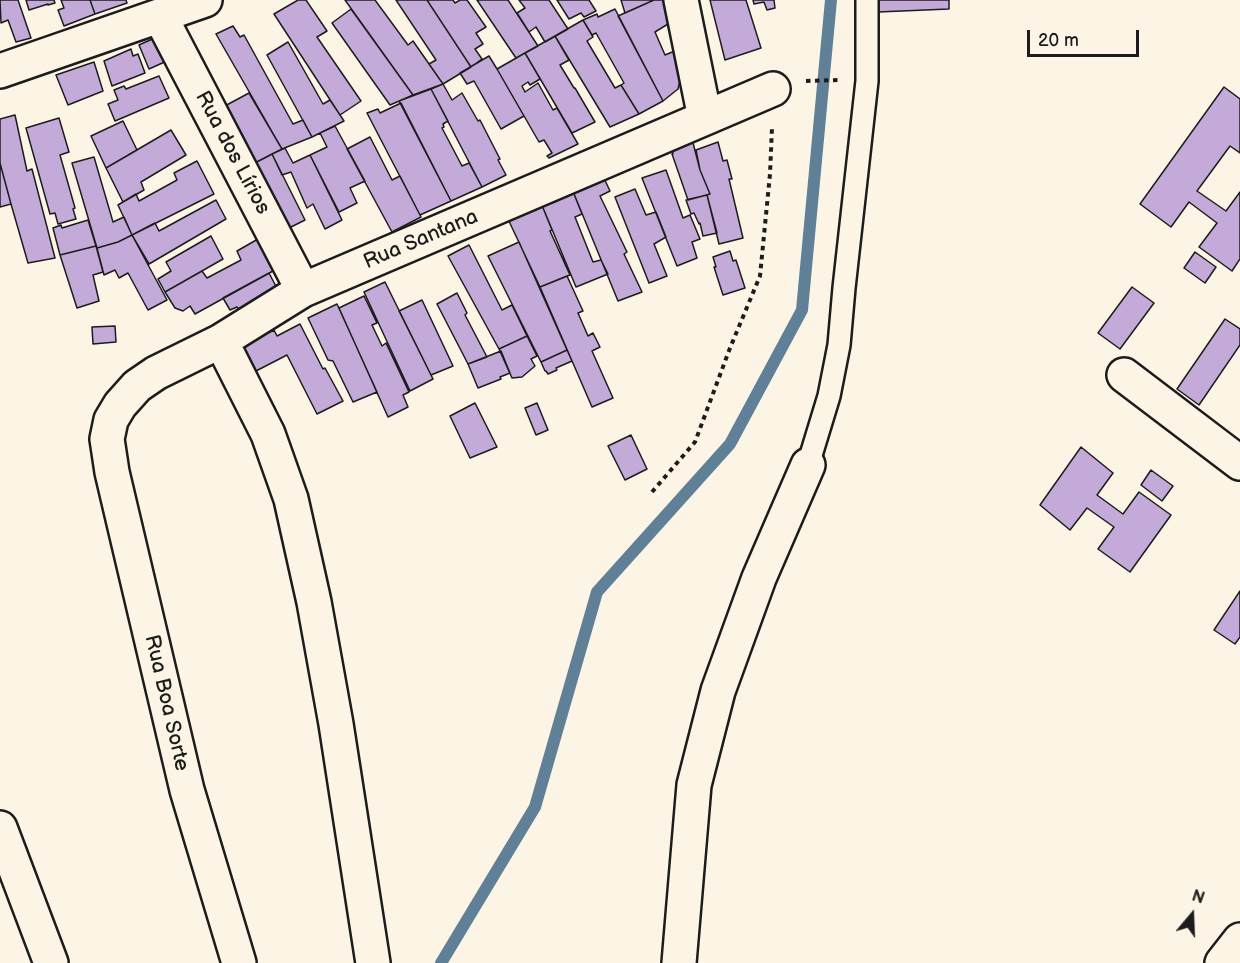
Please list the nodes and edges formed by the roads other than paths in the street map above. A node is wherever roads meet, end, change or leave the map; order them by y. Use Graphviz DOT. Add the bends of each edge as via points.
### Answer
graph roads {
  1 [pos="205,0"];
  2 [pos="681,0"];
  3 [pos="867,0"];
  4 [pos="160,16"];
  5 [pos="0,71"];
  6 [pos="773,89"];
  7 [pos="705,118"];
  8 [pos="303,290"];
  9 [pos="220,341"];
  10 [pos="1124,375"];
  11 [pos="106,439"];
  12 [pos="1240,463"];
  13 [pos="808,465"];
  14 [pos="0,828"];
  15 [pos="1240,940"];
  16 [pos="51,963"];
  17 [pos="239,963"];
  18 [pos="373,963"];
  19 [pos="679,963"];
  20 [pos="1222,963"];
  1 -- 4 [label="street"];
  2 -- 7 [label="street"];
  3 -- 13 [label="lane" via="867,81 839,345 829,396"];
  4 -- 5 [label="street"];
  4 -- 8 [label="street, Rua dos Lírios"];
  6 -- 7 [label="street, Rua Santana"];
  7 -- 8 [label="street, Rua Santana"];
  8 -- 9 [label="street, Rua Santana"];
  9 -- 11 [label="street, Rua Santana" via="137,386 111,420"];
  9 -- 18 [label="street" via="268,434 291,499 336,724"];
  10 -- 12 [label="street"];
  11 -- 17 [label="street, Rua Boa Sorte" via="187,790"];
  13 -- 19 [label="street" via="759,578 718,691 694,785"];
  14 -- 16 [label="street"];
  15 -- 20 [label="street"];
}
